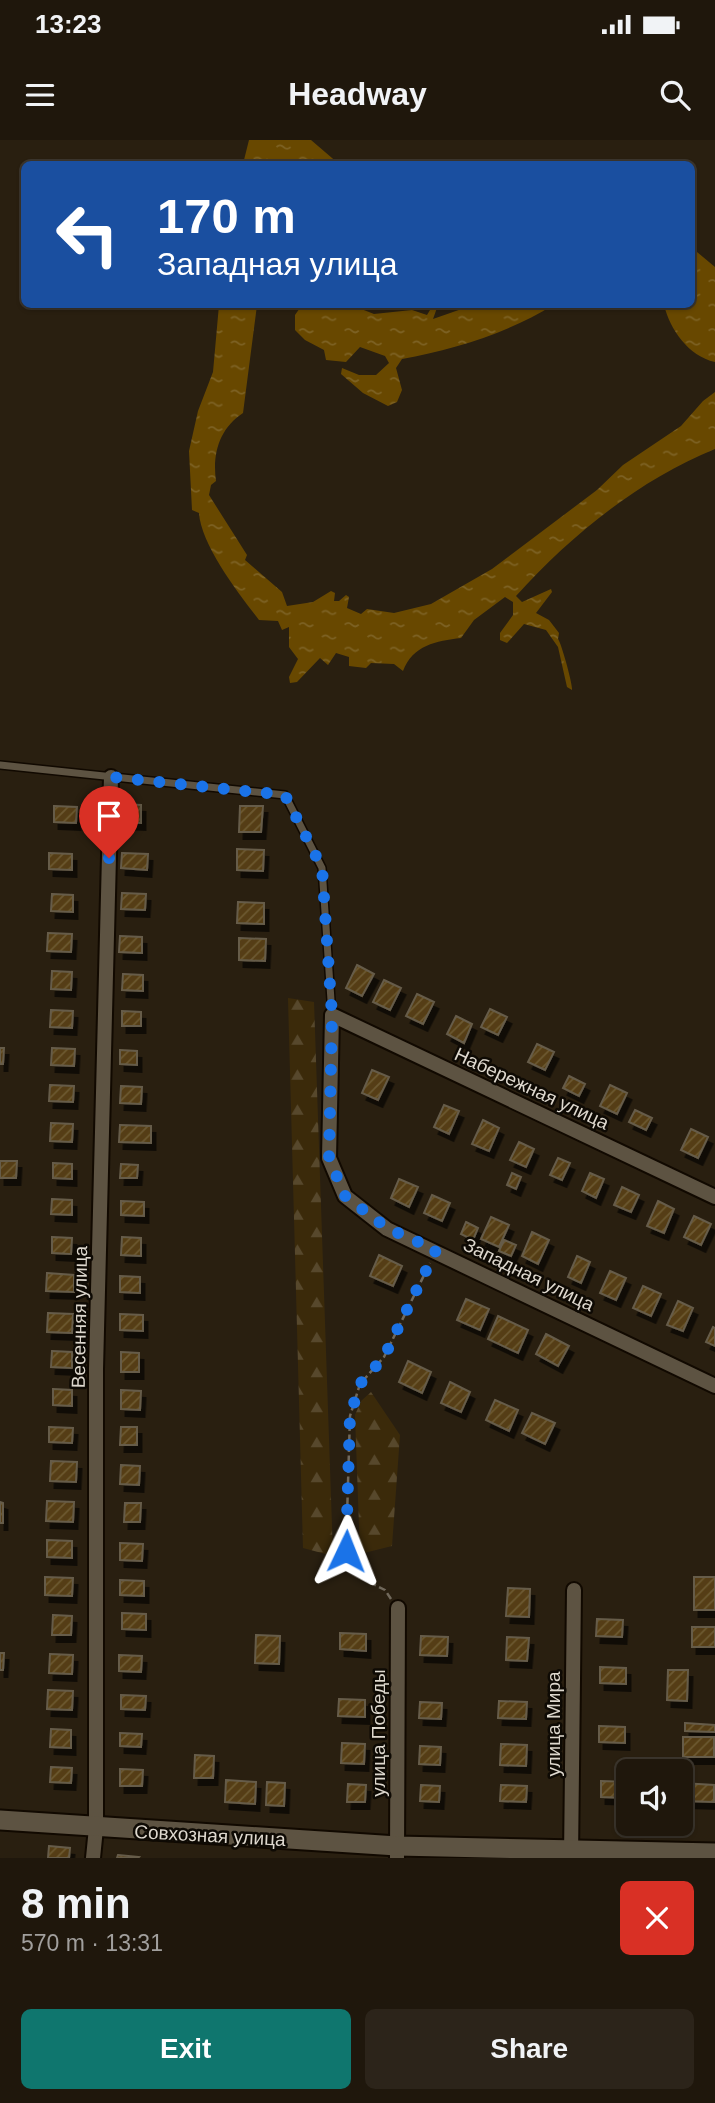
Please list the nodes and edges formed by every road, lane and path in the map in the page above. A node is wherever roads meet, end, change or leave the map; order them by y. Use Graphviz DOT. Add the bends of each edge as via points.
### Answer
graph roads {
  1 [pos="0,765"];
  2 [pos="111,777"];
  3 [pos="332,1015"];
  4 [pos="715,1197"];
  5 [pos="436,1250"];
  6 [pos="715,1386"];
  7 [pos="574,1590"];
  8 [pos="398,1608"];
  9 [pos="0,1820"];
  10 [pos="96,1828"];
  11 [pos="397,1852"];
  12 [pos="715,1853"];
  13 [pos="572,1854"];
  14 [pos="93,1858"];
  1 -- 2 [label="lane"];
  2 -- 3 [label="lane" via="285,795 322,868"];
  2 -- 10 [label="street, Весенняя улица" via="96,1369"];
  3 -- 4 [label="street, Набережная улица"];
  3 -- 5 [label="street, Западная улица" via="329,1158 345,1196 387,1228"];
  5 -- 6 [label="street, Западная улица"];
  5 -- 8 [label="path" via="384,1357 360,1384 350,1416 346,1551 359,1577 385,1590"];
  7 -- 13 [label="street, улица Мира"];
  8 -- 11 [label="street, улица Победы"];
  9 -- 10 [label="street, Совхозная улица"];
  10 -- 11 [label="street, Совхозная улица"];
  10 -- 14 [label="street, Весенняя улица"];
  11 -- 13 [label="street, Совхозная улица"];
  12 -- 13 [label="street, Совхозная улица"];
}
